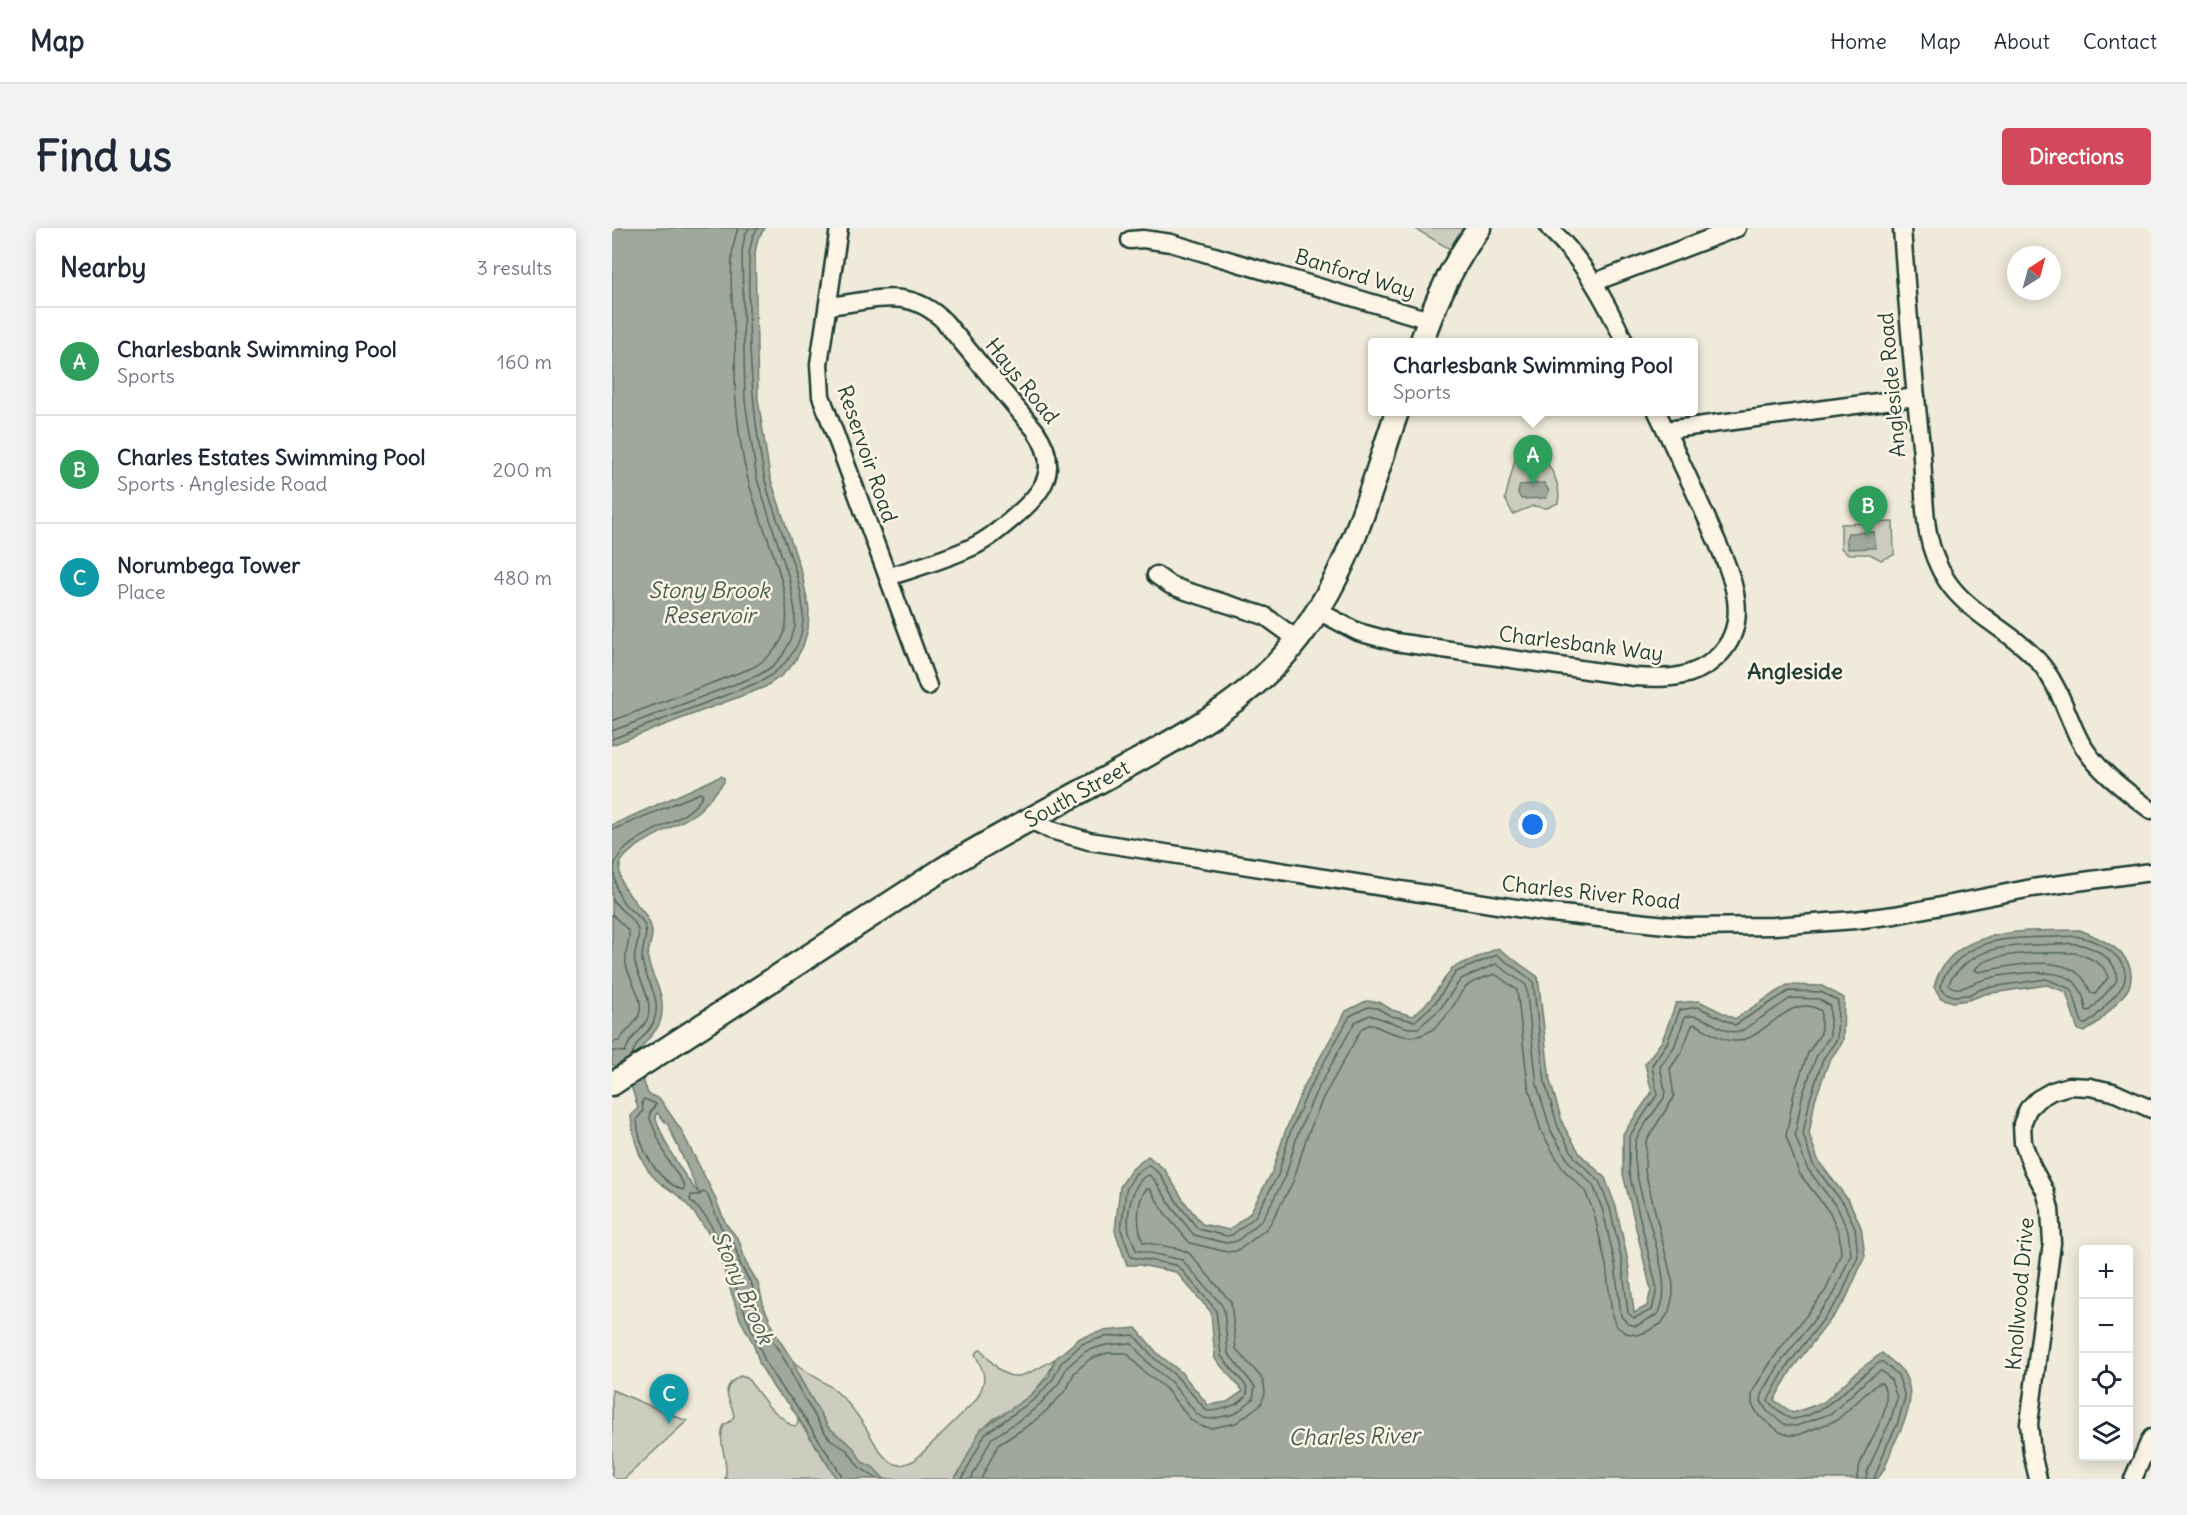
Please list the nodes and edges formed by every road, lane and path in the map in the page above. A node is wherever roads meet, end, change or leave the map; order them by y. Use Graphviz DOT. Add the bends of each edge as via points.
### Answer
graph roads {
  1 [pos="839,228"];
  2 [pos="1479,228"];
  3 [pos="1549,228"];
  4 [pos="1737,228"];
  5 [pos="1902,228"];
  6 [pos="1130,240"];
  7 [pos="1595,282"];
  8 [pos="828,306"];
  9 [pos="1429,320"];
  10 [pos="1422,338"];
  11 [pos="1623,338"];
  12 [pos="1916,397"];
  13 [pos="1395,416"];
  14 [pos="1659,416"];
  15 [pos="1666,430"];
  16 [pos="1156,575"];
  17 [pos="888,577"];
  18 [pos="1318,611"];
  19 [pos="1298,640"];
  20 [pos="928,686"];
  21 [pos="2151,810"];
  22 [pos="1030,820"];
  23 [pos="2151,872"];
  24 [pos="612,1084"];
  25 [pos="2151,1109"];
  26 [pos="2151,1438"];
  27 [pos="2038,1479"];
  28 [pos="2133,1479"];
  1 -- 8 [label="street, Reservoir Road"];
  2 -- 9 [label="main road" via="1455,264"];
  3 -- 7 [label="street"];
  4 -- 7 [label="street"];
  5 -- 12 [label="street, Angleside Road"];
  6 -- 9 [label="street, Banford Way" via="1171,243"];
  7 -- 11 [label="street"];
  8 -- 17 [label="street, Reservoir Road" via="819,364 821,396"];
  8 -- 17 [label="street, Hays Road" via="895,298 929,307 1027,421 1046,449 1048,465 1043,486 1032,501 996,532 971,548"];
  9 -- 10 [label="main road"];
  12 -- 15 [label="street"];
  12 -- 21 [label="street, Angleside Road" via="1926,528 1947,582 2042,665 2090,756"];
  13 -- 18 [label="main road, South Street" via="1350,548"];
  14 -- 15 [label="street, Charlesbank Way"];
  15 -- 18 [label="street, Charlesbank Way" via="1730,576 1737,608 1736,629 1730,642 1698,670 1673,678 1635,677 1395,642 1358,632"];
  16 -- 19 [label="street" via="1201,597 1265,616"];
  17 -- 20 [label="street, Reservoir Road"];
  18 -- 19 [label="main road, South Street"];
  19 -- 22 [label="main road, South Street" via="1252,688 1221,712"];
  22 -- 23 [label="street, Charles River Road" via="1089,841 1542,912 1685,927 1855,920"];
  22 -- 24 [label="main road, South Street" via="943,869"];
  25 -- 27 [label="street, Knollwood Drive" via="2114,1092 2069,1086 2038,1099 2028,1109 2022,1124 2023,1143 2050,1209 2051,1231 2030,1424"];
  26 -- 28 [label="street"];
}
